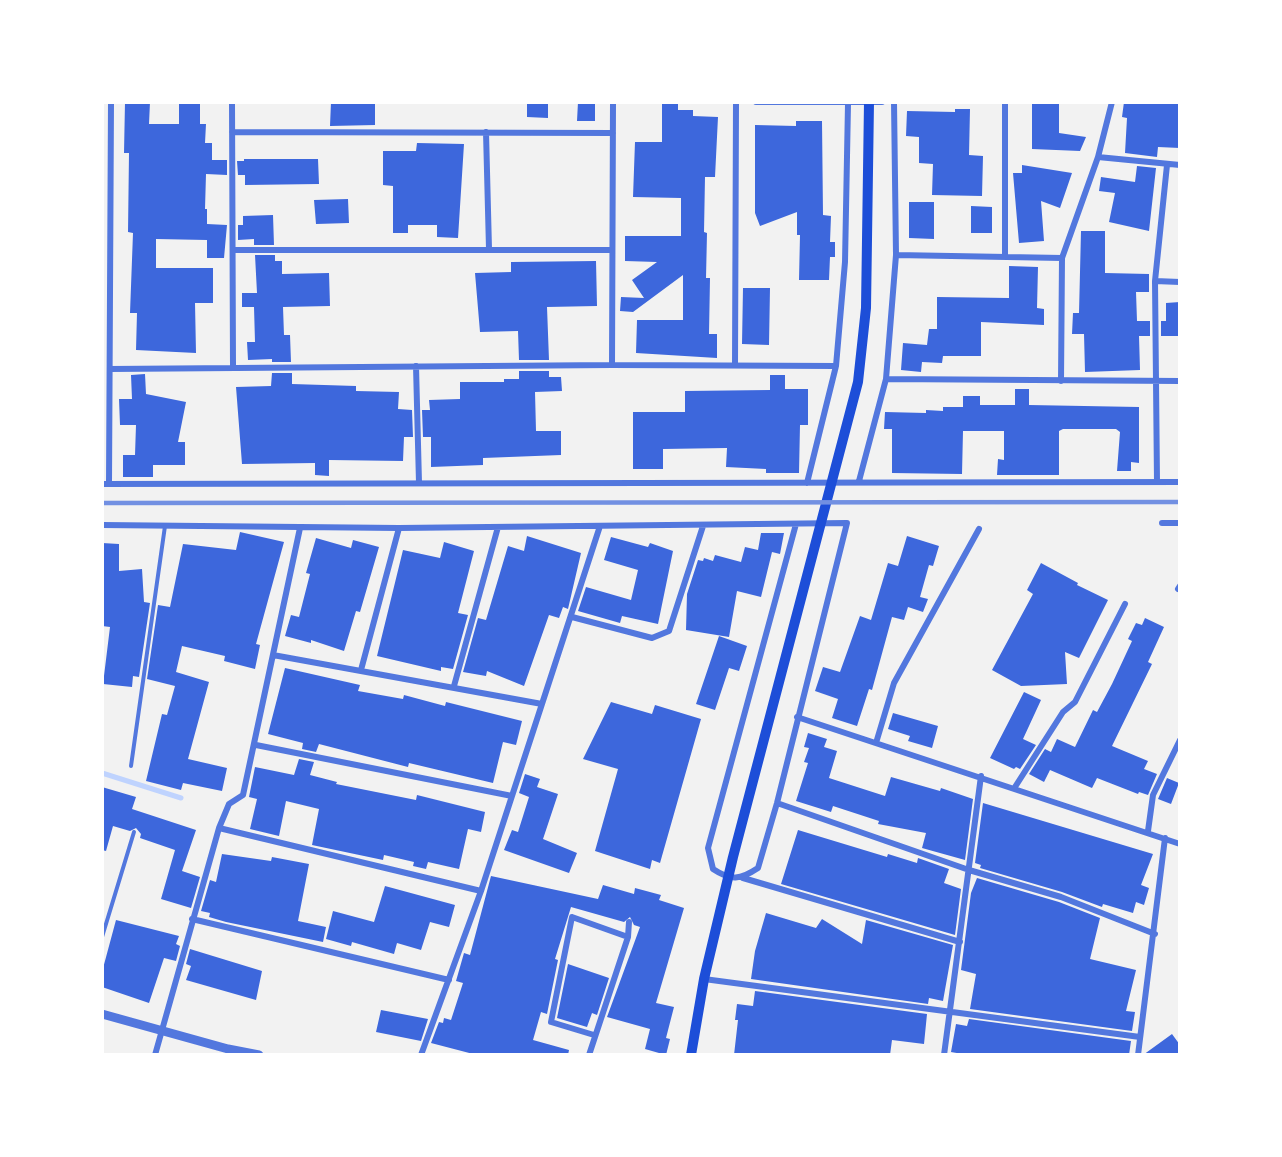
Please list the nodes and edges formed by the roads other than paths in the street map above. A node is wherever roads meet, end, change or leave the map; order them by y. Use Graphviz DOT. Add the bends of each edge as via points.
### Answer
graph roads {
  1 [pos="111,102"];
  2 [pos="232,102"];
  3 [pos="614,102"];
  4 [pos="736,102"];
  5 [pos="756,102"];
  6 [pos="869,102"];
  7 [pos="882,102"];
  8 [pos="894,102"];
  9 [pos="1005,102"];
  10 [pos="1112,102"];
  11 [pos="848,104"];
  12 [pos="232,132"];
  13 [pos="486,132"];
  14 [pos="613,133"];
  15 [pos="1098,157"];
  16 [pos="1167,165"];
  17 [pos="1180,165"];
  18 [pos="102,190"];
  19 [pos="110,190"];
  20 [pos="489,249"];
  21 [pos="233,250"];
  22 [pos="612,250"];
  23 [pos="896,255"];
  24 [pos="1005,257"];
  25 [pos="1062,258"];
  26 [pos="1155,281"];
  27 [pos="1180,282"];
  28 [pos="735,364"];
  29 [pos="612,365"];
  30 [pos="416,366"];
  31 [pos="836,366"];
  32 [pos="233,368"];
  33 [pos="110,369"];
  34 [pos="886,379"];
  35 [pos="1061,381"];
  36 [pos="1156,381"];
  37 [pos="1180,381"];
  38 [pos="859,480"];
  39 [pos="1157,482"];
  40 [pos="1180,482"];
  41 [pos="419,483"];
  42 [pos="807,483"];
  43 [pos="106,484"];
  44 [pos="1162,523"];
  45 [pos="1180,523"];
  46 [pos="796,524"];
  47 [pos="102,525"];
  48 [pos="165,526"];
  49 [pos="600,526"];
  50 [pos="703,526"];
  51 [pos="498,527"];
  52 [pos="300,528"];
  53 [pos="399,528"];
  54 [pos="979,529"];
  55 [pos="1125,604"];
  56 [pos="572,617"];
  57 [pos="273,655"];
  58 [pos="361,670"];
  59 [pos="454,686"];
  60 [pos="542,704"];
  61 [pos="797,717"];
  62 [pos="1180,740"];
  63 [pos="876,743"];
  64 [pos="256,745"];
  65 [pos="131,766"];
  66 [pos="981,776"];
  67 [pos="1015,787"];
  68 [pos="512,796"];
  69 [pos="777,803"];
  70 [pos="219,828"];
  71 [pos="1148,831"];
  72 [pos="134,832"];
  73 [pos="1165,838"];
  74 [pos="1180,844"];
  75 [pos="969,870"];
  76 [pos="743,878"];
  77 [pos="728,879"];
  78 [pos="481,891"];
  79 [pos="192,919"];
  80 [pos="628,922"];
  81 [pos="1155,934"];
  82 [pos="102,938"];
  83 [pos="628,938"];
  84 [pos="960,942"];
  85 [pos="704,979"];
  86 [pos="449,980"];
  87 [pos="949,1013"];
  88 [pos="102,1014"];
  89 [pos="161,1032"];
  90 [pos="594,1035"];
  91 [pos="1140,1037"];
  92 [pos="155,1055"];
  93 [pos="259,1055"];
  94 [pos="421,1055"];
  95 [pos="589,1055"];
  96 [pos="692,1055"];
  97 [pos="944,1055"];
  98 [pos="1138,1055"];
  1 -- 19 [label="street"];
  2 -- 12 [label="street"];
  3 -- 14 [label="street"];
  4 -- 28 [label="street"];
  5 -- 11 [label="street"];
  6 -- 7 [label="street"];
  6 -- 11 [label="street"];
  6 -- 77 [label="main road" via="866,309 858,382"];
  8 -- 23 [label="street"];
  9 -- 24 [label="street"];
  10 -- 15 [label="street"];
  11 -- 31 [label="street" via="845,262"];
  12 -- 13 [label="street"];
  12 -- 21 [label="street"];
  13 -- 14 [label="street"];
  13 -- 20 [label="street"];
  14 -- 22 [label="street"];
  15 -- 16 [label="street"];
  15 -- 25 [label="street"];
  16 -- 17 [label="street"];
  16 -- 26 [label="street"];
  18 -- 19 [label="street"];
  19 -- 33 [label="street"];
  20 -- 21 [label="street"];
  20 -- 22 [label="street"];
  21 -- 32 [label="street"];
  22 -- 29 [label="street"];
  23 -- 24 [label="street"];
  23 -- 34 [label="street"];
  24 -- 25 [label="street"];
  25 -- 35 [label="street"];
  26 -- 27 [label="street"];
  26 -- 36 [label="street"];
  28 -- 29 [label="street"];
  28 -- 31 [label="street"];
  29 -- 30 [label="street"];
  30 -- 32 [label="street"];
  30 -- 41 [label="street"];
  31 -- 42 [label="street"];
  32 -- 33 [label="street"];
  33 -- 43 [label="street"];
  34 -- 35 [label="street"];
  34 -- 38 [label="street"];
  35 -- 36 [label="street"];
  36 -- 37 [label="street"];
  36 -- 39 [label="street"];
  38 -- 39 [label="street"];
  38 -- 42 [label="street"];
  39 -- 40 [label="street"];
  41 -- 42 [label="street"];
  41 -- 43 [label="street"];
  44 -- 45 [label="street"];
  46 -- 50 [label="street"];
  46 -- 61 [label="street" via="847,523"];
  46 -- 77 [label="street" via="708,848 713,869"];
  47 -- 48 [label="street"];
  48 -- 52 [label="street"];
  48 -- 65 [label="lane"];
  49 -- 50 [label="street"];
  49 -- 51 [label="street"];
  49 -- 56 [label="street"];
  50 -- 56 [label="street" via="669,631 652,638"];
  51 -- 53 [label="street"];
  51 -- 59 [label="street"];
  52 -- 53 [label="street"];
  52 -- 57 [label="street"];
  53 -- 58 [label="street"];
  54 -- 63 [label="street" via="894,683"];
  55 -- 67 [label="street" via="1075,702 1063,712"];
  56 -- 60 [label="street"];
  57 -- 58 [label="street"];
  57 -- 64 [label="street"];
  58 -- 59 [label="street"];
  59 -- 60 [label="street"];
  60 -- 68 [label="street"];
  61 -- 63 [label="street"];
  61 -- 69 [label="street"];
  62 -- 71 [label="street" via="1153,795"];
  63 -- 66 [label="street"];
  64 -- 68 [label="street"];
  64 -- 70 [label="street" via="243,795 229,804"];
  66 -- 67 [label="street"];
  66 -- 75 [label="street"];
  67 -- 71 [label="street"];
  68 -- 78 [label="street"];
  69 -- 75 [label="street"];
  69 -- 76 [label="street" via="758,868"];
  70 -- 78 [label="street"];
  70 -- 79 [label="street"];
  71 -- 73 [label="street"];
  72 -- 82 [label="lane"];
  73 -- 74 [label="street"];
  73 -- 81 [label="street"];
  75 -- 81 [label="street" via="1061,897"];
  75 -- 84 [label="street"];
  76 -- 77 [label="street"];
  76 -- 84 [label="street"];
  77 -- 85 [label="main road"];
  78 -- 86 [label="street"];
  79 -- 86 [label="street"];
  79 -- 89 [label="street"];
  80 -- 83 [label="street"];
  81 -- 91 [label="street"];
  83 -- 90 [label="street"];
  83 -- 90 [label="street" via="572,916 551,1022"];
  84 -- 87 [label="street"];
  85 -- 87 [label="street"];
  85 -- 96 [label="main road"];
  86 -- 94 [label="street"];
  87 -- 91 [label="street"];
  87 -- 97 [label="street"];
  88 -- 89 [label="street"];
  89 -- 92 [label="street"];
  89 -- 93 [label="street"];
  90 -- 95 [label="street"];
  91 -- 98 [label="street"];
}
